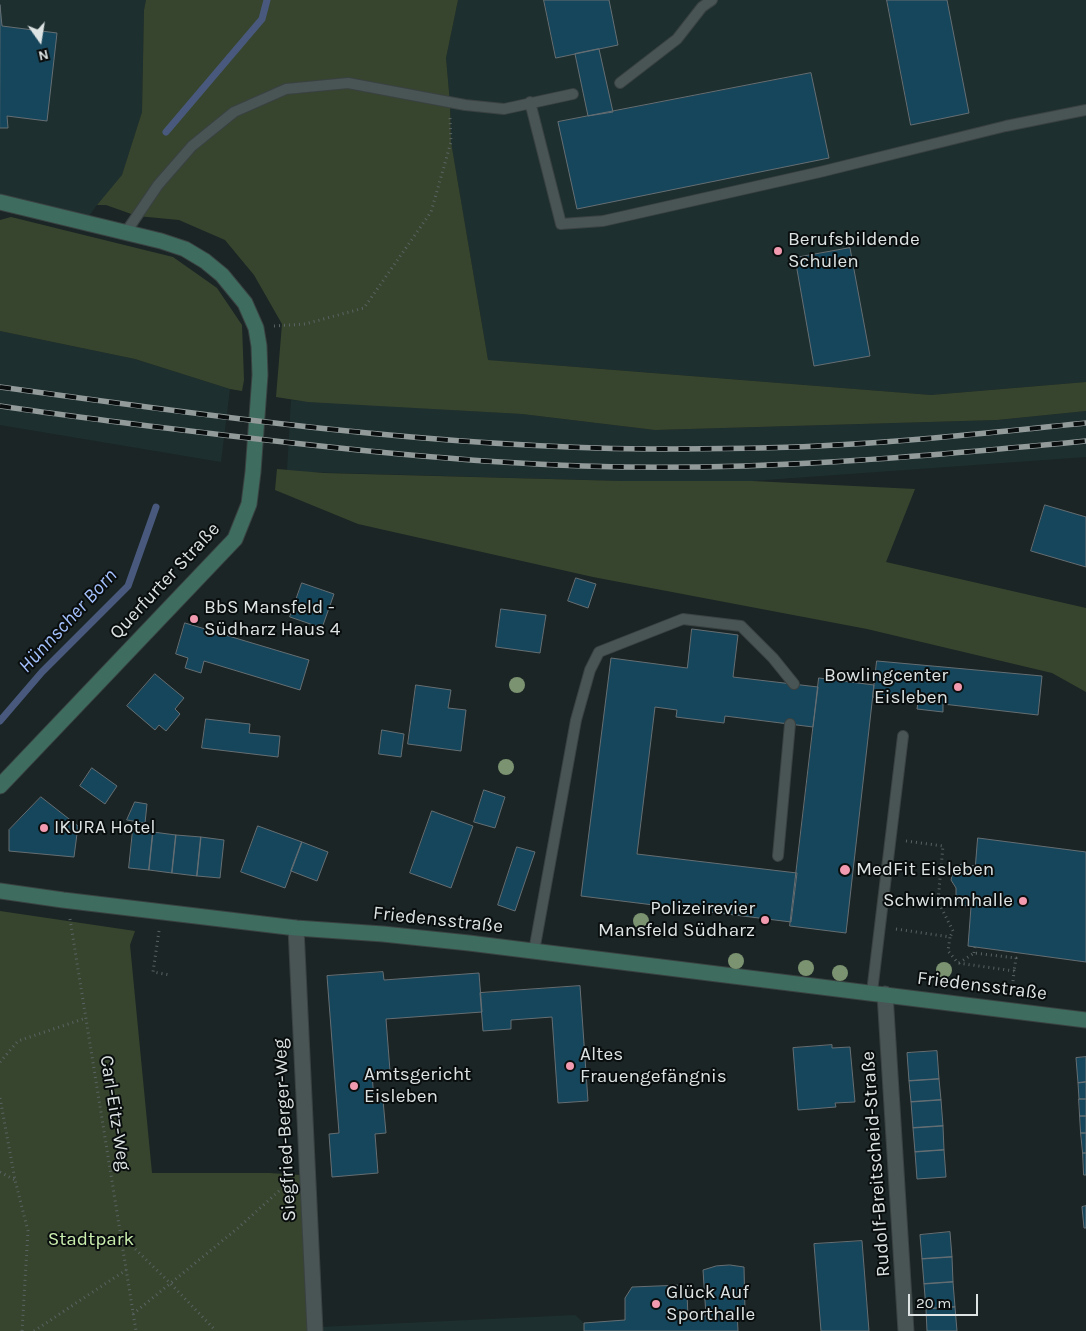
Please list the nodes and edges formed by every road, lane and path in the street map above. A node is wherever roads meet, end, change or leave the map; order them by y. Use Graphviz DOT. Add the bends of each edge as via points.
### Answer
graph roads {
  1 [pos="712,0"];
  2 [pos="620,83"];
  3 [pos="573,94"];
  4 [pos="530,102"];
  5 [pos="450,103"];
  6 [pos="1086,110"];
  7 [pos="0,202"];
  8 [pos="126,232"];
  9 [pos="256,328"];
  10 [pos="794,684"];
  11 [pos="790,724"];
  12 [pos="903,736"];
  13 [pos="0,786"];
  14 [pos="891,838"];
  15 [pos="778,856"];
  16 [pos="0,891"];
  17 [pos="63,900"];
  18 [pos="161,912"];
  19 [pos="881,927"];
  20 [pos="296,928"];
  21 [pos="950,937"];
  22 [pos="975,948"];
  23 [pos="534,951"];
  24 [pos="974,953"];
  25 [pos="958,963"];
  26 [pos="1014,971"];
  27 [pos="170,975"];
  28 [pos="879,993"];
  29 [pos="1010,1010"];
  30 [pos="86,1018"];
  31 [pos="1086,1020"];
  32 [pos="0,1062"];
  33 [pos="0,1098"];
  34 [pos="307,1165"];
  35 [pos="0,1172"];
  36 [pos="15,1180"];
  37 [pos="121,1235"];
  38 [pos="126,1270"];
  39 [pos="170,1283"];
  40 [pos="133,1314"];
  41 [pos="22,1331"];
  42 [pos="34,1331"];
  43 [pos="136,1331"];
  44 [pos="216,1331"];
  45 [pos="315,1331"];
  46 [pos="906,1331"];
  1 -- 2 [label="lane" via="702,7 677,39"];
  3 -- 4 [label="lane"];
  4 -- 5 [label="lane" via="504,109"];
  4 -- 6 [label="lane" via="561,224 603,221"];
  5 -- 8 [label="lane" via="348,83 286,89 234,112 192,146 158,185"];
  5 -- 9 [label="path" via="451,142 432,212 364,308 304,324"];
  7 -- 8 [label="main road, Querfurter Straße"];
  8 -- 9 [label="main road, Querfurter Straße" via="185,249 205,261 222,275 245,303"];
  9 -- 13 [label="main road, Querfurter Straße" via="260,375 250,504 235,539"];
  10 -- 23 [label="lane" via="742,626 683,619 599,652 590,670 576,720"];
  11 -- 15 [label="lane"];
  12 -- 14 [label="lane"];
  14 -- 19 [label="lane"];
  14 -- 21 [label="path" via="943,846 938,901 953,931"];
  16 -- 17 [label="main road, Friedensstraße"];
  17 -- 18 [label="main road, Friedensstraße"];
  17 -- 30 [label="path, Carl-Eitz-Weg" via="71,921"];
  18 -- 20 [label="main road, Friedensstraße"];
  18 -- 27 [label="path" via="153,972"];
  19 -- 21 [label="path"];
  19 -- 28 [label="lane"];
  20 -- 23 [label="main road, Friedensstraße"];
  20 -- 34 [label="street, Siegfried-Berger-Weg"];
  21 -- 25 [label="path" via="948,951"];
  22 -- 24 [label="path"];
  23 -- 28 [label="main road, Friedensstraße"];
  24 -- 25 [label="path"];
  24 -- 26 [label="path" via="1016,958"];
  25 -- 26 [label="path"];
  26 -- 29 [label="path"];
  28 -- 29 [label="main road, Friedensstraße"];
  28 -- 46 [label="street, Rudolf-Breitscheid-Straße"];
  29 -- 31 [label="main road, Friedensstraße"];
  30 -- 32 [label="path" via="18,1041"];
  30 -- 37 [label="path, Carl-Eitz-Weg"];
  33 -- 36 [label="path"];
  34 -- 39 [label="path"];
  34 -- 45 [label="street, Siegfried-Berger-Weg"];
  35 -- 36 [label="path"];
  36 -- 41 [label="path" via="28,1231"];
  37 -- 38 [label="path, Carl-Eitz-Weg"];
  37 -- 39 [label="path"];
  38 -- 40 [label="path, Carl-Eitz-Weg"];
  38 -- 42 [label="path"];
  39 -- 40 [label="path"];
  39 -- 44 [label="path"];
  40 -- 43 [label="path, Carl-Eitz-Weg"];
}
